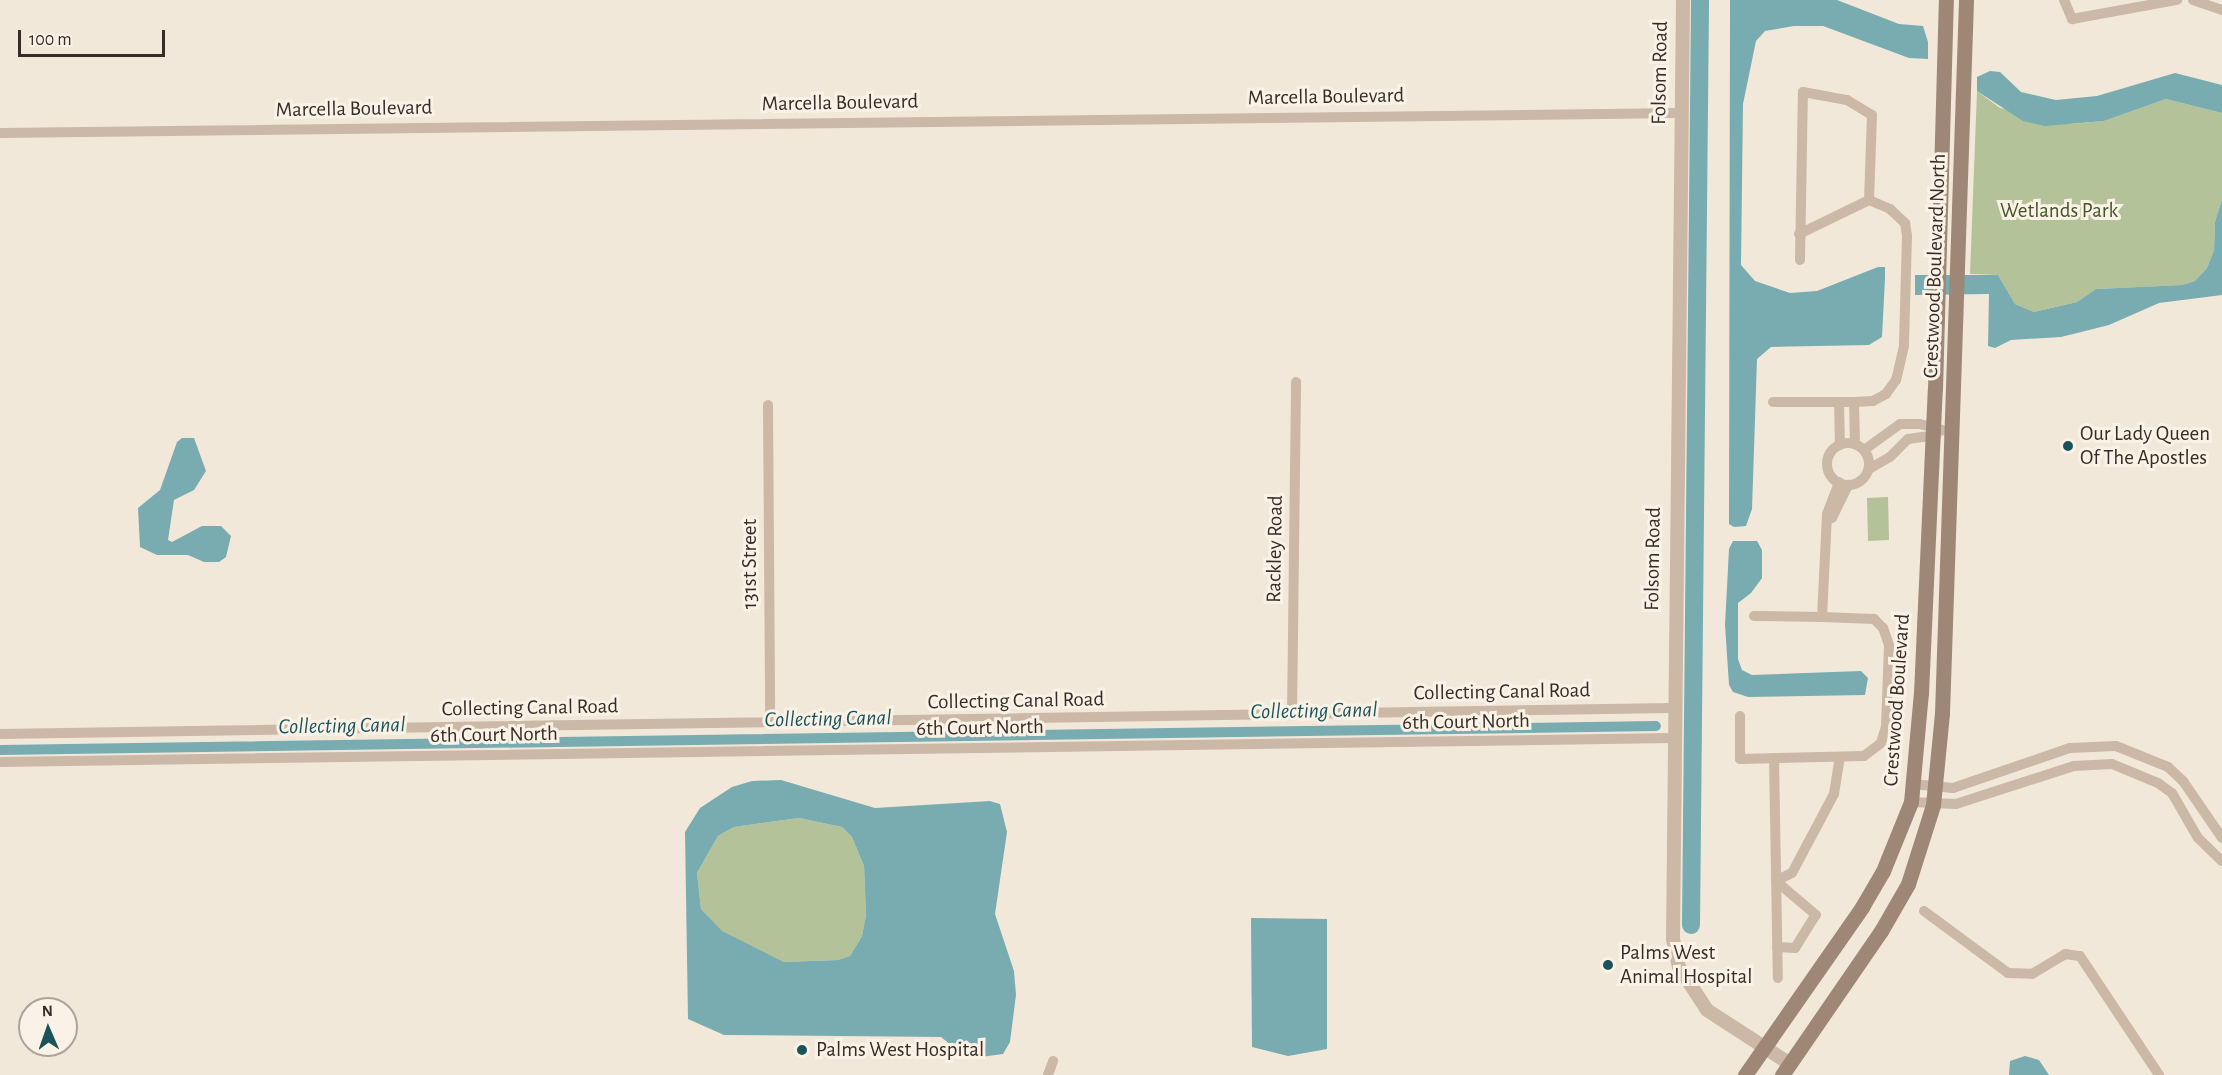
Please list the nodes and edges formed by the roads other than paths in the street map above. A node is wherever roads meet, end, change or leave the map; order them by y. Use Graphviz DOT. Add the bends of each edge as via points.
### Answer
graph roads {
  1 [pos="1683,0"];
  2 [pos="1946,0"];
  3 [pos="1966,0"];
  4 [pos="2064,0"];
  5 [pos="2177,0"];
  6 [pos="2193,0"];
  7 [pos="2222,10"];
  8 [pos="1681,112"];
  9 [pos="0,133"];
  10 [pos="1869,200"];
  11 [pos="1799,234"];
  12 [pos="1800,260"];
  13 [pos="1296,382"];
  14 [pos="1935,389"];
  15 [pos="1773,402"];
  16 [pos="1846,402"];
  17 [pos="768,405"];
  18 [pos="1933,432"];
  19 [pos="1949,432"];
  20 [pos="1851,446"];
  21 [pos="1869,469"];
  22 [pos="1840,482"];
  23 [pos="1947,534"];
  24 [pos="1754,616"];
  25 [pos="1822,617"];
  26 [pos="1672,708"];
  27 [pos="1292,716"];
  28 [pos="1740,716"];
  29 [pos="770,724"];
  30 [pos="0,734"];
  31 [pos="1672,738"];
  32 [pos="1774,758"];
  33 [pos="1840,758"];
  34 [pos="0,762"];
  35 [pos="1913,784"];
  36 [pos="1936,787"];
  37 [pos="1911,802"];
  38 [pos="1933,805"];
  39 [pos="2222,838"];
  40 [pos="2222,861"];
  41 [pos="1776,881"];
  42 [pos="1924,911"];
  43 [pos="1777,947"];
  44 [pos="1778,978"];
  45 [pos="1764,1048"];
  46 [pos="1053,1061"];
  47 [pos="1786,1070"];
  48 [pos="1048,1075"];
  49 [pos="1745,1075"];
  50 [pos="2159,1075"];
  1 -- 8 [label="street, Folsom Road"];
  2 -- 14 [label="main road, Crestwood Boulevard North"];
  3 -- 19 [label="main road, Crestwood Boulevard North"];
  4 -- 5 [label="street" via="2072,19"];
  6 -- 7 [label="street"];
  8 -- 9 [label="street, Marcella Boulevard"];
  8 -- 26 [label="street, Folsom Road"];
  10 -- 11 [label="street"];
  10 -- 11 [label="street" via="1872,115 1847,100 1803,92"];
  10 -- 16 [label="street" via="1890,209 1905,223 1904,346 1896,380 1886,394 1873,401"];
  11 -- 12 [label="street"];
  13 -- 27 [label="street, Rackley Road"];
  14 -- 18 [label="main road, Crestwood Boulevard"];
  15 -- 16 [label="street"];
  16 -- 20 [label="street"];
  17 -- 29 [label="street, 131st Street"];
  18 -- 19 [label="street"];
  18 -- 20 [label="street" via="1900,424"];
  18 -- 21 [label="street" via="1908,439 1890,457"];
  18 -- 35 [label="main road, Crestwood Boulevard"];
  19 -- 23 [label="main road, Crestwood Boulevard North"];
  20 -- 21 [label="street"];
  20 -- 22 [label="street" via="1828,459"];
  21 -- 22 [label="street" via="1862,480"];
  22 -- 25 [label="street" via="1827,514"];
  23 -- 36 [label="main road, Crestwood Boulevard"];
  24 -- 25 [label="street"];
  25 -- 33 [label="street" via="1874,619 1889,645 1886,727 1881,742 1864,756"];
  26 -- 27 [label="street, Collecting Canal Road"];
  26 -- 31 [label="street, Folsom Road"];
  27 -- 29 [label="street, Collecting Canal Road"];
  28 -- 32 [label="street" via="1740,759"];
  29 -- 30 [label="street, Collecting Canal Road"];
  31 -- 34 [label="street, 6th Court North"];
  31 -- 45 [label="street, Folsom Road" via="1670,903 1679,967 1707,1010"];
  32 -- 33 [label="street"];
  32 -- 41 [label="street"];
  33 -- 41 [label="street" via="1834,794 1792,873"];
  35 -- 36 [label="street"];
  35 -- 37 [label="main road, Crestwood Boulevard"];
  36 -- 38 [label="main road, Crestwood Boulevard"];
  36 -- 39 [label="street" via="1953,788 2070,748 2115,746 2168,767 2183,781"];
  37 -- 38 [label="street"];
  37 -- 45 [label="main road, Crestwood Boulevard" via="1883,871 1862,907"];
  38 -- 40 [label="street" via="1956,804 2074,766 2112,764 2172,793 2198,838"];
  38 -- 47 [label="main road, Crestwood Boulevard" via="1908,884 1881,931"];
  41 -- 43 [label="street"];
  41 -- 43 [label="street" via="1816,915 1795,948"];
  42 -- 50 [label="street" via="2008,973 2032,974 2065,954 2080,956"];
  43 -- 44 [label="street"];
  45 -- 47 [label="street, Folsom Road"];
  45 -- 49 [label="main road, Crestwood Boulevard"];
  46 -- 48 [label="street"];
}
